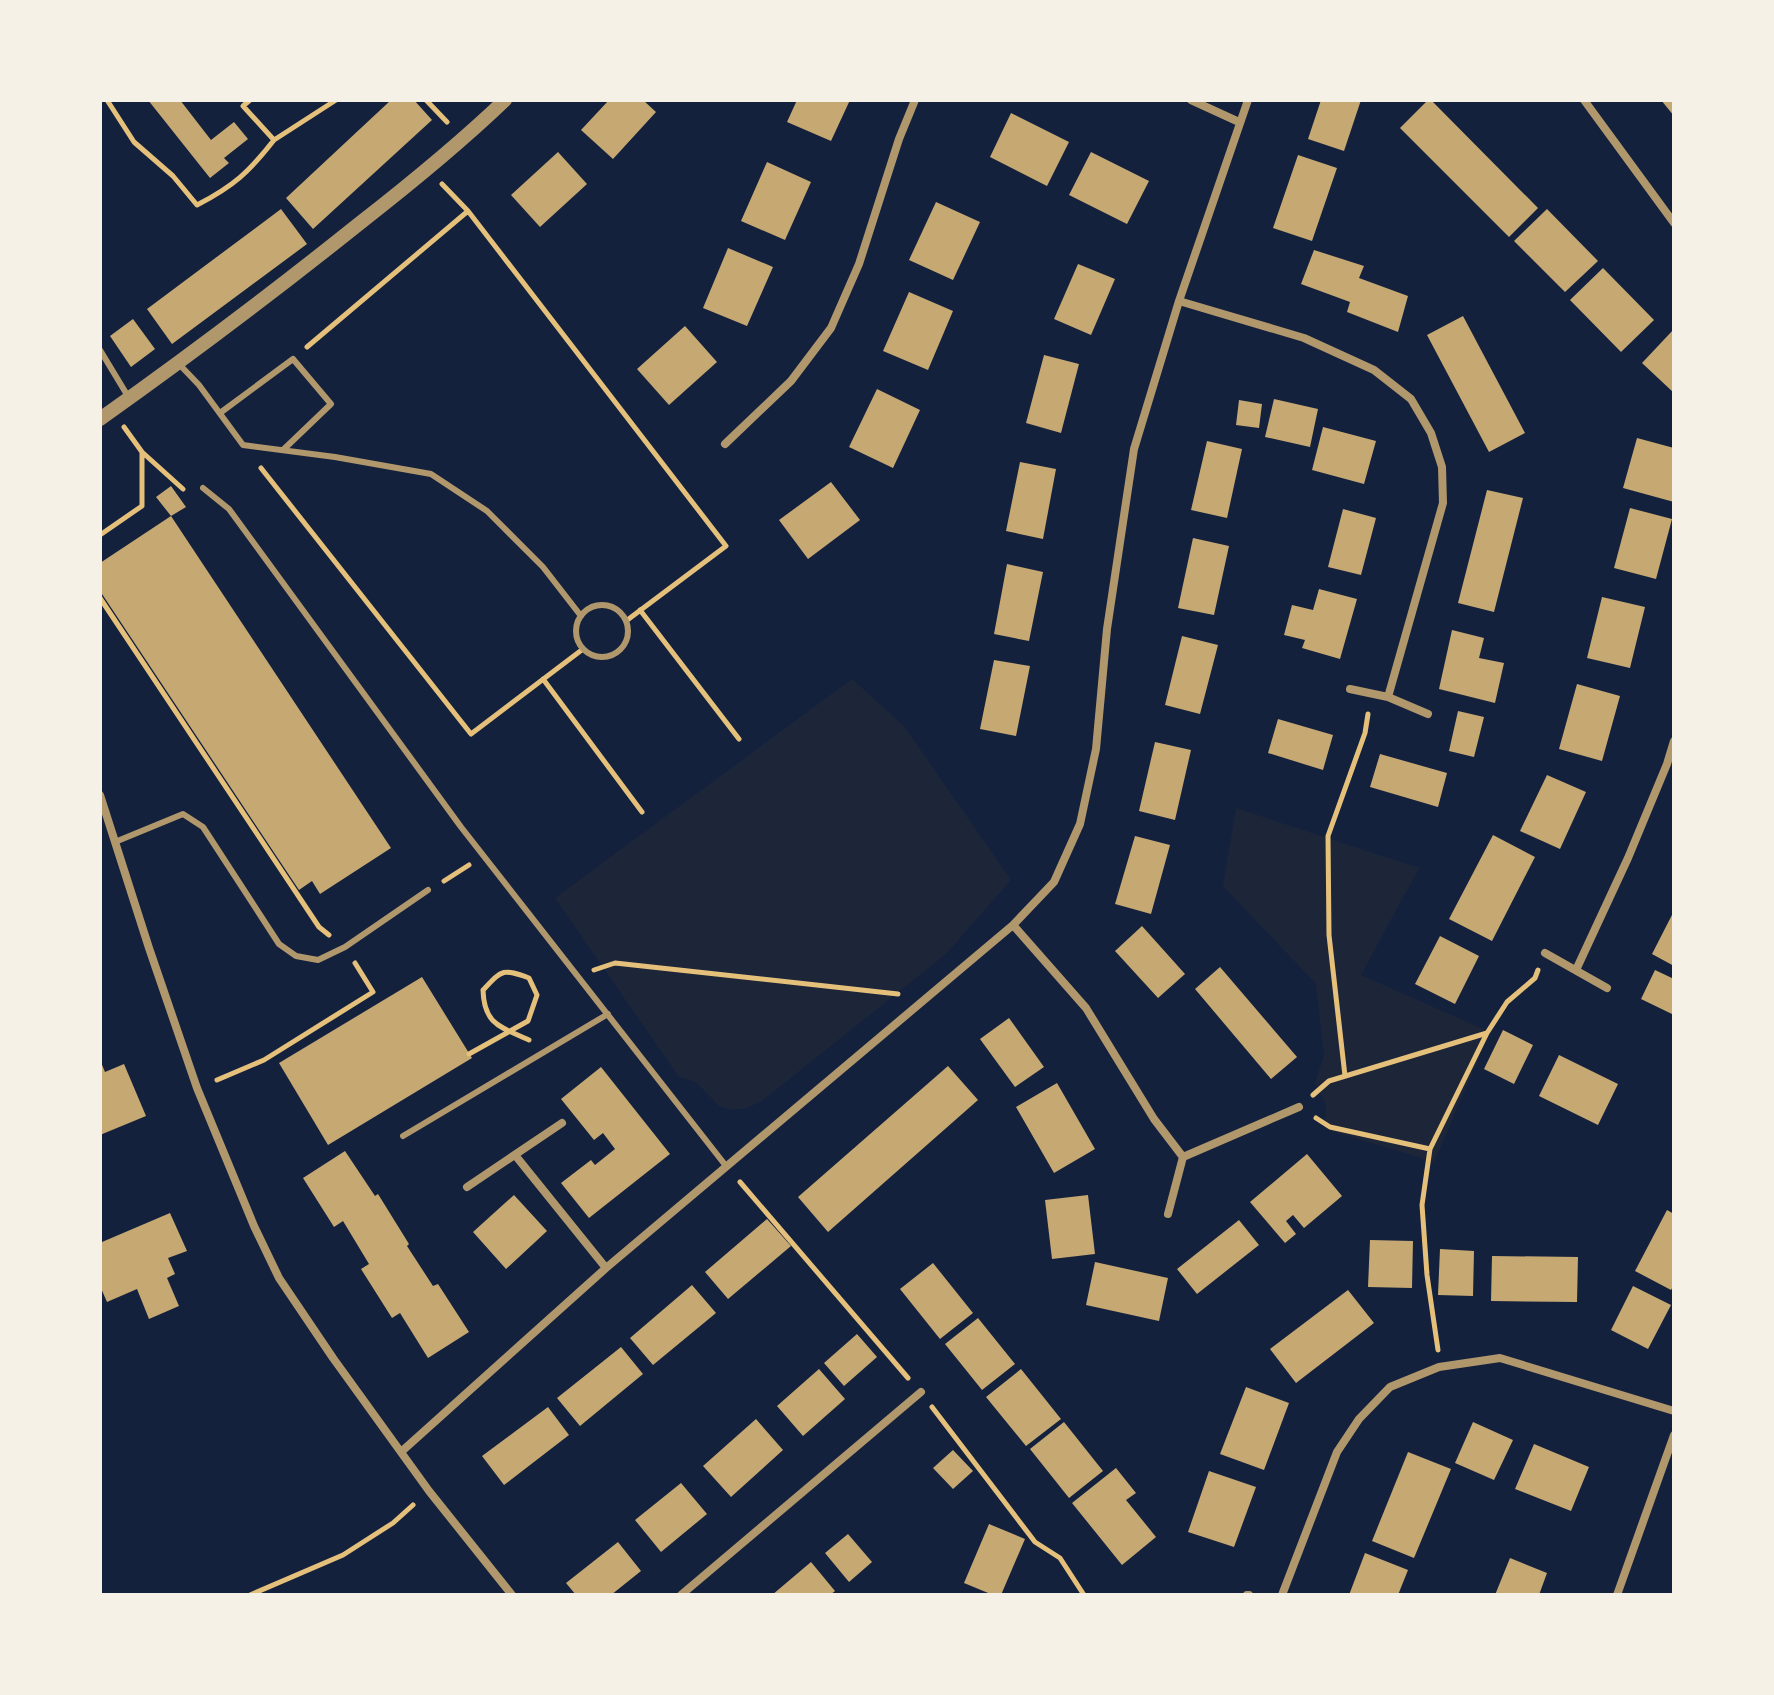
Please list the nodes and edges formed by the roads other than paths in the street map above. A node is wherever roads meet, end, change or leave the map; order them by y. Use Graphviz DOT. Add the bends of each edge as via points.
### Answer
graph roads {
  1 [pos="915,100"];
  2 [pos="1191,100"];
  3 [pos="1248,100"];
  4 [pos="1584,100"];
  5 [pos="502,101"];
  6 [pos="1239,122"];
  7 [pos="1674,223"];
  8 [pos="1179,301"];
  9 [pos="100,350"];
  10 [pos="178,363"];
  11 [pos="129,398"];
  12 [pos="220,413"];
  13 [pos="106,415"];
  14 [pos="725,444"];
  15 [pos="283,450"];
  16 [pos="203,488"];
  17 [pos="581,616"];
  18 [pos="1350,689"];
  19 [pos="1388,697"];
  20 [pos="1428,714"];
  21 [pos="1674,741"];
  22 [pos="100,795"];
  23 [pos="115,842"];
  24 [pos="428,890"];
  25 [pos="1013,925"];
  26 [pos="1545,953"];
  27 [pos="1576,970"];
  28 [pos="1607,988"];
  29 [pos="608,1014"];
  30 [pos="1299,1107"];
  31 [pos="562,1123"];
  32 [pos="403,1136"];
  33 [pos="515,1155"];
  34 [pos="1183,1157"];
  35 [pos="726,1166"];
  36 [pos="467,1187"];
  37 [pos="1168,1214"];
  38 [pos="606,1268"];
  39 [pos="921,1392"];
  40 [pos="1674,1411"];
  41 [pos="1674,1435"];
  42 [pos="401,1452"];
  43 [pos="512,1595"];
  44 [pos="681,1595"];
  45 [pos="1282,1595"];
  46 [pos="1617,1595"];
  1 -- 14 [label="street" via="859,264 831,328 791,381"];
  2 -- 6 [label="street"];
  3 -- 6 [label="street"];
  4 -- 7 [label="street"];
  5 -- 10 [label="street" via="428,169"];
  6 -- 8 [label="street"];
  8 -- 19 [label="street" via="1304,338 1374,370 1411,399 1431,433 1442,467 1443,503"];
  8 -- 25 [label="street" via="1134,449 1107,629 1096,749 1080,824 1054,882"];
  9 -- 11 [label="lane"];
  10 -- 11 [label="street"];
  10 -- 12 [label="lane"];
  11 -- 13 [label="street"];
  12 -- 15 [label="lane" via="243,445"];
  12 -- 15 [label="lane" via="293,359 331,404"];
  15 -- 17 [label="lane" via="431,474 487,511 543,567"];
  16 -- 29 [label="lane" via="229,509 483,855"];
  17 -- 17 [label="lane" via="577,638 583,649 610,656 622,648 628,635 618,610 592,607"];
  18 -- 19 [label="street"];
  19 -- 20 [label="street"];
  21 -- 27 [label="street" via="1634,845"];
  22 -- 23 [label="street"];
  23 -- 24 [label="lane" via="183,814 203,827 279,944 296,956 318,960"];
  23 -- 42 [label="street" via="197,1088 254,1226 279,1278"];
  25 -- 34 [label="street" via="1086,1008"];
  25 -- 35 [label="street"];
  26 -- 27 [label="street"];
  27 -- 28 [label="street"];
  29 -- 32 [label="lane"];
  29 -- 35 [label="lane"];
  30 -- 34 [label="street"];
  31 -- 33 [label="street"];
  33 -- 36 [label="street"];
  33 -- 38 [label="street"];
  34 -- 37 [label="street"];
  35 -- 38 [label="street"];
  38 -- 42 [label="street"];
  39 -- 44 [label="street"];
  40 -- 45 [label="street" via="1500,1358 1439,1367 1390,1387 1337,1452"];
  41 -- 46 [label="street"];
  42 -- 43 [label="street"];
}
